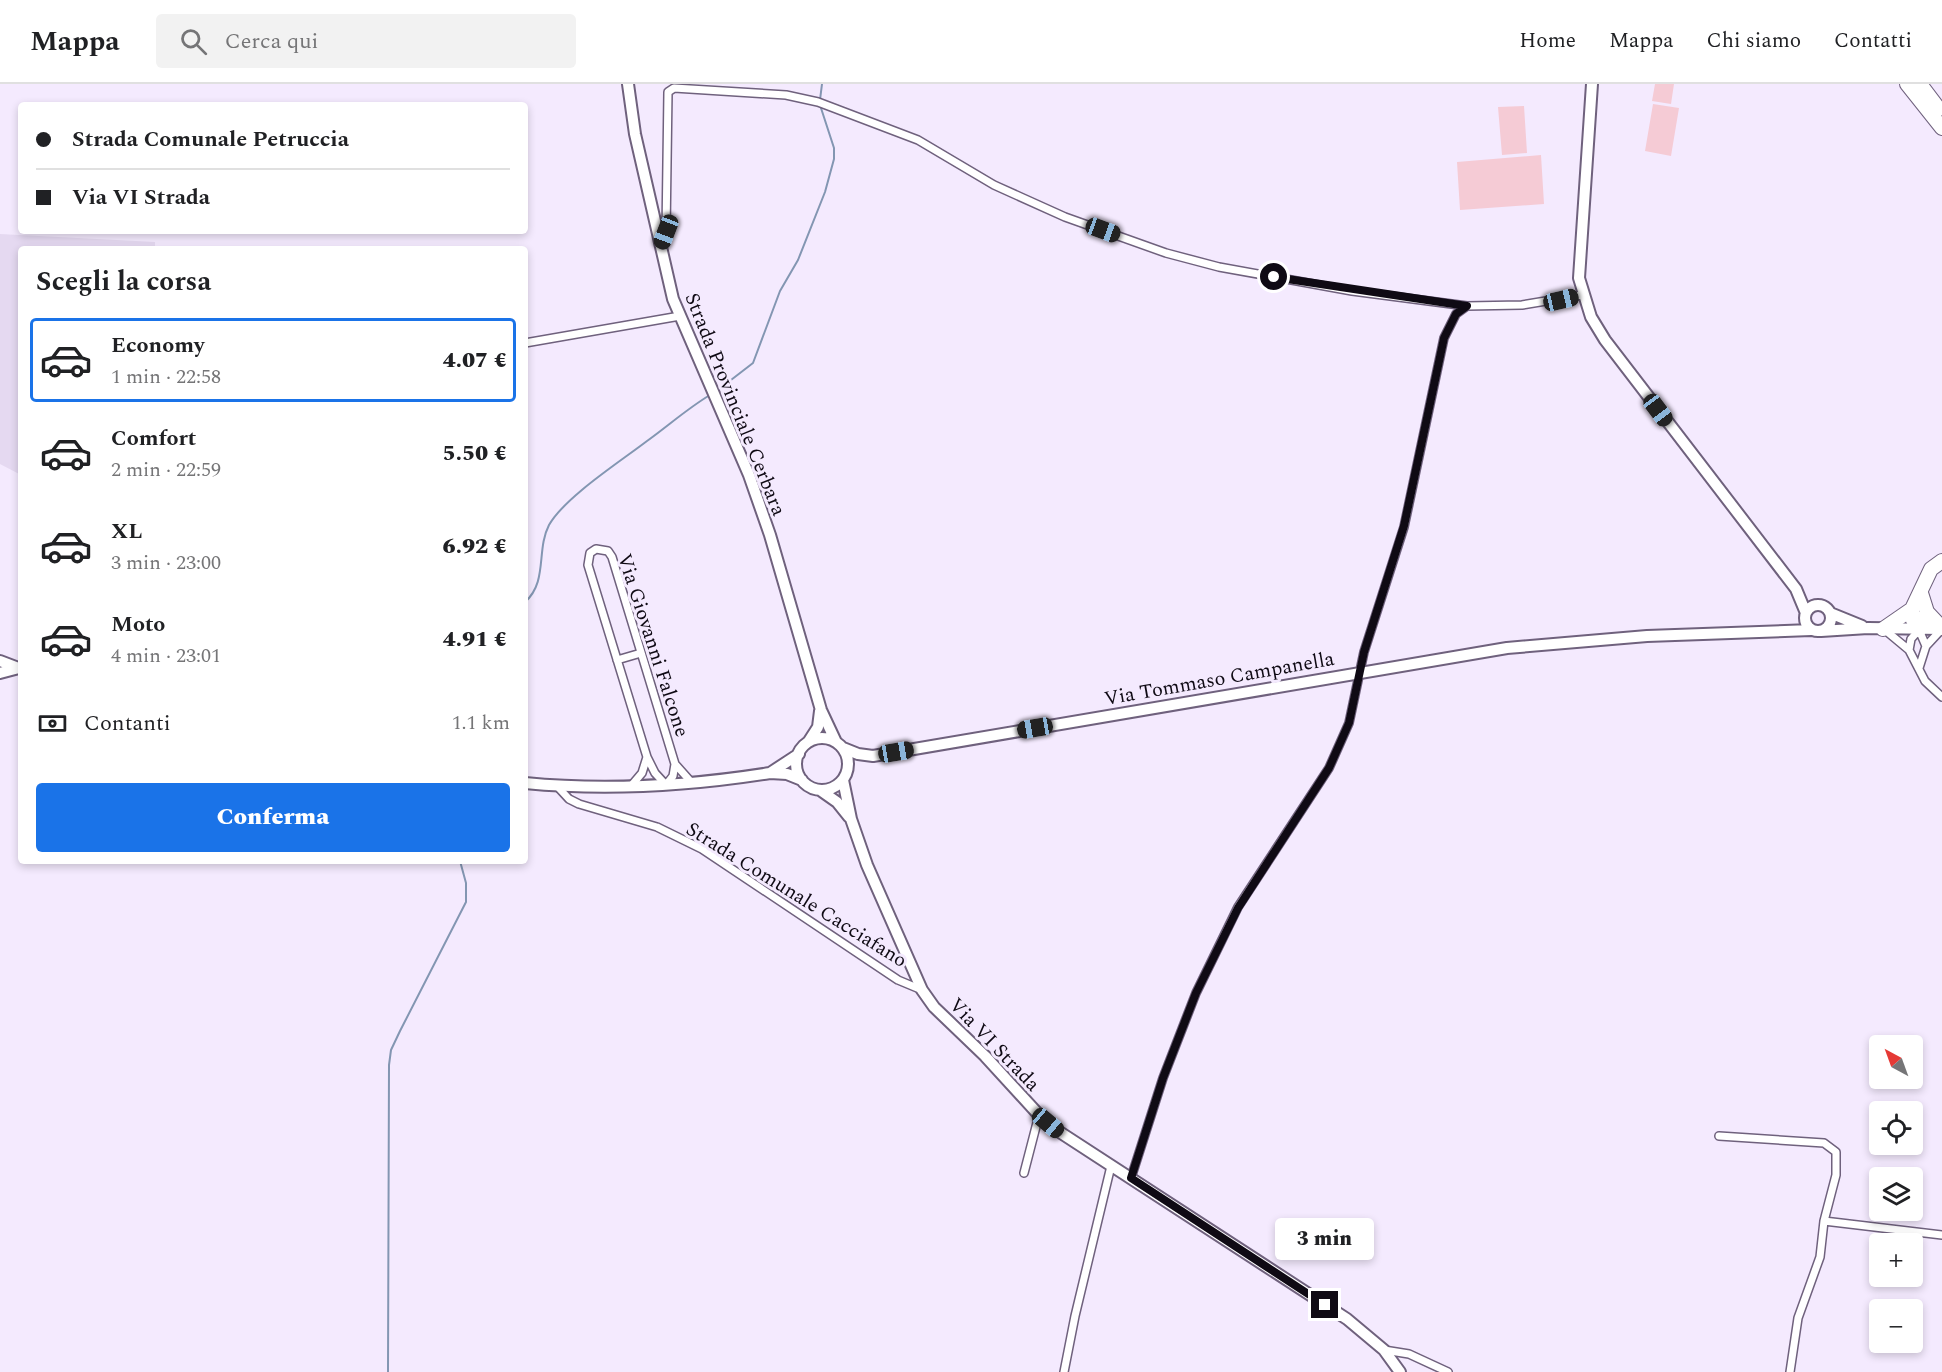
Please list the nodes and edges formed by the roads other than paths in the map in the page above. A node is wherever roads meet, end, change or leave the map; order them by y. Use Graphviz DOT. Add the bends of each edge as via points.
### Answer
graph roads {
  1 [pos="628,84"];
  2 [pos="1592,84"];
  3 [pos="1907,84"];
  4 [pos="1920,84"];
  5 [pos="1942,113"];
  6 [pos="1942,128"];
  7 [pos="660,248"];
  8 [pos="1582,295"];
  9 [pos="1467,306"];
  10 [pos="680,316"];
  11 [pos="528,342"];
  12 [pos="1942,561"];
  13 [pos="1796,589"];
  14 [pos="1921,593"];
  15 [pos="1821,605"];
  16 [pos="1912,609"];
  17 [pos="1927,612"];
  18 [pos="1830,613"];
  19 [pos="1811,624"];
  20 [pos="1868,628"];
  21 [pos="1883,629"];
  22 [pos="1942,629"];
  23 [pos="1919,630"];
  24 [pos="1926,646"];
  25 [pos="1910,651"];
  26 [pos="641,653"];
  27 [pos="617,660"];
  28 [pos="0,661"];
  29 [pos="18,667"];
  30 [pos="18,668"];
  31 [pos="1919,668"];
  32 [pos="1361,672"];
  33 [pos="0,673"];
  34 [pos="1942,697"];
  35 [pos="820,710"];
  36 [pos="809,741"];
  37 [pos="839,745"];
  38 [pos="799,754"];
  39 [pos="873,756"];
  40 [pos="647,757"];
  41 [pos="675,764"];
  42 [pos="770,773"];
  43 [pos="845,776"];
  44 [pos="802,780"];
  45 [pos="528,783"];
  46 [pos="693,783"];
  47 [pos="666,785"];
  48 [pos="557,786"];
  49 [pos="631,787"];
  50 [pos="820,790"];
  51 [pos="851,819"];
  52 [pos="922,990"];
  53 [pos="1039,1115"];
  54 [pos="1719,1136"];
  55 [pos="1111,1166"];
  56 [pos="1024,1173"];
  57 [pos="1131,1178"];
  58 [pos="1824,1221"];
  59 [pos="1942,1235"];
  60 [pos="1384,1350"];
  61 [pos="1409,1354"];
  62 [pos="1397,1368"];
  63 [pos="1064,1372"];
  64 [pos="1449,1372"];
  65 [pos="1790,1372"];
  1 -- 7 [label="main road, Strada Provinciale Cerbara"];
  2 -- 8 [label="main road" via="1579,261"];
  3 -- 6 [label="highway"];
  4 -- 5 [label="highway"];
  7 -- 9 [label="street" via="666,232 668,92 674,88 775,94 821,103 918,140 994,185 1065,217 1166,253 1219,267 1352,291"];
  7 -- 10 [label="main road, Strada Provinciale Cerbara"];
  8 -- 9 [label="street" via="1522,305"];
  8 -- 13 [label="main road" via="1605,340"];
  9 -- 32 [label="street" via="1456,314 1444,338 1404,526"];
  10 -- 11 [label="street"];
  10 -- 35 [label="main road, Strada Provinciale Cerbara" via="760,505"];
  12 -- 14 [label="highway" via="1931,569"];
  13 -- 15 [label="main road"];
  13 -- 19 [label="main road"];
  14 -- 16 [label="highway"];
  14 -- 17 [label="highway"];
  15 -- 18 [label="main road, Via Tommaso Campanella"];
  15 -- 19 [label="main road, Via Tommaso Campanella" via="1814,606"];
  16 -- 21 [label="highway"];
  16 -- 23 [label="highway"];
  17 -- 22 [label="highway"];
  17 -- 23 [label="highway"];
  18 -- 19 [label="main road" via="1831,624"];
  18 -- 20 [label="main road, Via Tommaso Campanella"];
  19 -- 20 [label="main road, Via Tommaso Campanella"];
  19 -- 32 [label="main road, Via Tommaso Campanella" via="1788,631 1571,641"];
  20 -- 21 [label="main road, Via Tommaso Campanella"];
  21 -- 23 [label="main road, Via Tommaso Campanella"];
  21 -- 25 [label="street"];
  22 -- 23 [label="main road, Via Tommaso Campanella"];
  22 -- 24 [label="street"];
  23 -- 24 [label="street"];
  23 -- 25 [label="street" via="1911,639"];
  24 -- 31 [label="street"];
  25 -- 31 [label="street"];
  26 -- 27 [label="street"];
  26 -- 27 [label="street, Via Giovanni Falcone" via="612,557 608,551 596,549 590,553 588,565"];
  26 -- 41 [label="street, Via Giovanni Falcone"];
  27 -- 40 [label="street, Via Giovanni Falcone"];
  28 -- 29 [label="main road"];
  30 -- 33 [label="main road"];
  31 -- 34 [label="street" via="1924,681"];
  32 -- 39 [label="main road, Via Tommaso Campanella"];
  32 -- 57 [label="street" via="1349,723 1329,768 1238,908 1196,993"];
  35 -- 36 [label="main road" via="818,727"];
  35 -- 37 [label="main road, Strada Provinciale Cerbara"];
  36 -- 37 [label="main road" via="827,738"];
  36 -- 38 [label="main road"];
  37 -- 39 [label="main road, Via Tommaso Campanella"];
  37 -- 43 [label="main road, Strada Provinciale Cerbara" via="848,760"];
  38 -- 42 [label="main road"];
  38 -- 44 [label="main road" via="797,768"];
  39 -- 43 [label="main road, Via Tommaso Campanella"];
  40 -- 47 [label="street, Via Giovanni Falcone"];
  40 -- 49 [label="street" via="642,773"];
  41 -- 46 [label="street, Via Giovanni Falcone"];
  41 -- 47 [label="street, Via Giovanni Falcone"];
  42 -- 44 [label="main road"];
  42 -- 46 [label="main road"];
  43 -- 50 [label="main road" via="833,788"];
  43 -- 51 [label="main road, Via VI Strada"];
  44 -- 50 [label="main road"];
  45 -- 48 [label="main road"];
  46 -- 47 [label="main road"];
  47 -- 49 [label="main road"];
  48 -- 49 [label="main road"];
  48 -- 52 [label="street, Strada Comunale Cacciafano" via="579,804 657,827 702,849 898,980"];
  50 -- 51 [label="main road, Via VI Strada"];
  51 -- 52 [label="main road, Via VI Strada"];
  52 -- 53 [label="main road, Via VI Strada"];
  53 -- 55 [label="main road, Via VI Strada"];
  53 -- 56 [label="street"];
  54 -- 58 [label="street" via="1824,1143 1832,1147 1838,1160"];
  55 -- 57 [label="main road, Via VI Strada"];
  55 -- 63 [label="street"];
  57 -- 60 [label="main road, Via VI Strada" via="1347,1319"];
  58 -- 59 [label="street"];
  58 -- 65 [label="street" via="1820,1257 1798,1318"];
  60 -- 61 [label="street"];
  60 -- 62 [label="main road, Via VI Strada"];
  61 -- 62 [label="street"];
  61 -- 64 [label="street"];
}
